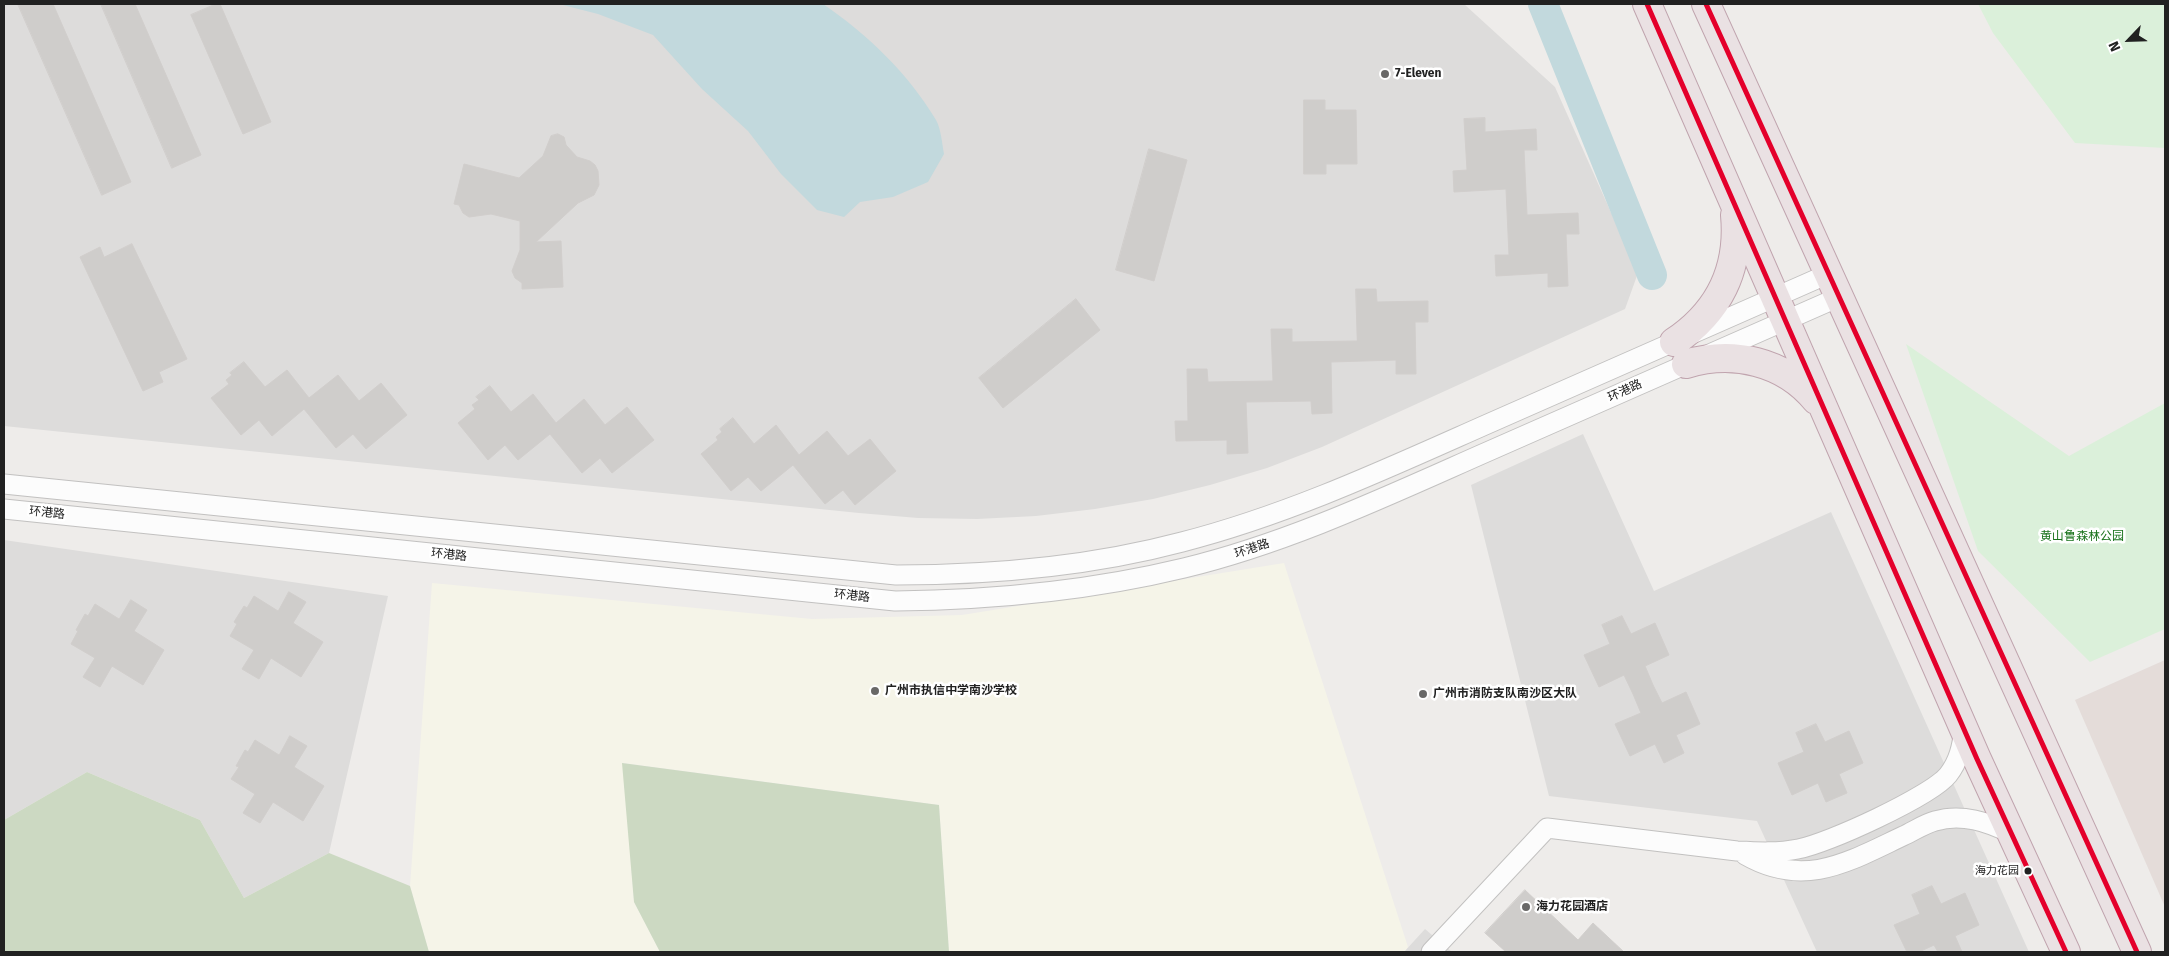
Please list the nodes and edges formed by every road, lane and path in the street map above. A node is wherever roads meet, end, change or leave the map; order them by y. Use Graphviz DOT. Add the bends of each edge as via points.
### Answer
graph roads {
  1 [pos="1647,4"];
  2 [pos="1706,4"];
  3 [pos="1726,185"];
  4 [pos="1834,285"];
  5 [pos="1781,309"];
  6 [pos="1670,358"];
  7 [pos="1831,424"];
  8 [pos="4,484"];
  9 [pos="4,509"];
  10 [pos="1964,729"];
  11 [pos="2012,834"];
  12 [pos="1737,850"];
  13 [pos="1431,952"];
  14 [pos="2066,952"];
  15 [pos="2137,952"];
  1 -- 3 [label="highway"];
  2 -- 4 [label="highway"];
  3 -- 5 [label="highway"];
  3 -- 6 [label="highway" via="1737,231 1734,263 1722,293"];
  4 -- 5 [label="street, 环港路"];
  4 -- 5 [label="street, 环港路"];
  4 -- 15 [label="highway"];
  5 -- 6 [label="street, 环港路"];
  5 -- 6 [label="street, 环港路"];
  5 -- 7 [label="highway"];
  6 -- 7 [label="highway" via="1742,359 1764,364 1803,387"];
  6 -- 8 [label="street, 环港路" via="1272,516 1133,553 991,573 896,575"];
  6 -- 9 [label="street, 环港路" via="1370,503 1280,540 1138,578 1042,594 895,601"];
  7 -- 10 [label="highway"];
  10 -- 11 [label="highway"];
  10 -- 12 [label="street" via="1962,745 1952,768 1936,786 1922,795 1829,839 1800,849 1769,853"];
  11 -- 12 [label="street" via="1975,820 1954,818 1934,821 1842,865 1799,872 1770,866"];
  11 -- 14 [label="highway"];
  12 -- 13 [label="street" via="1547,828"];
}
